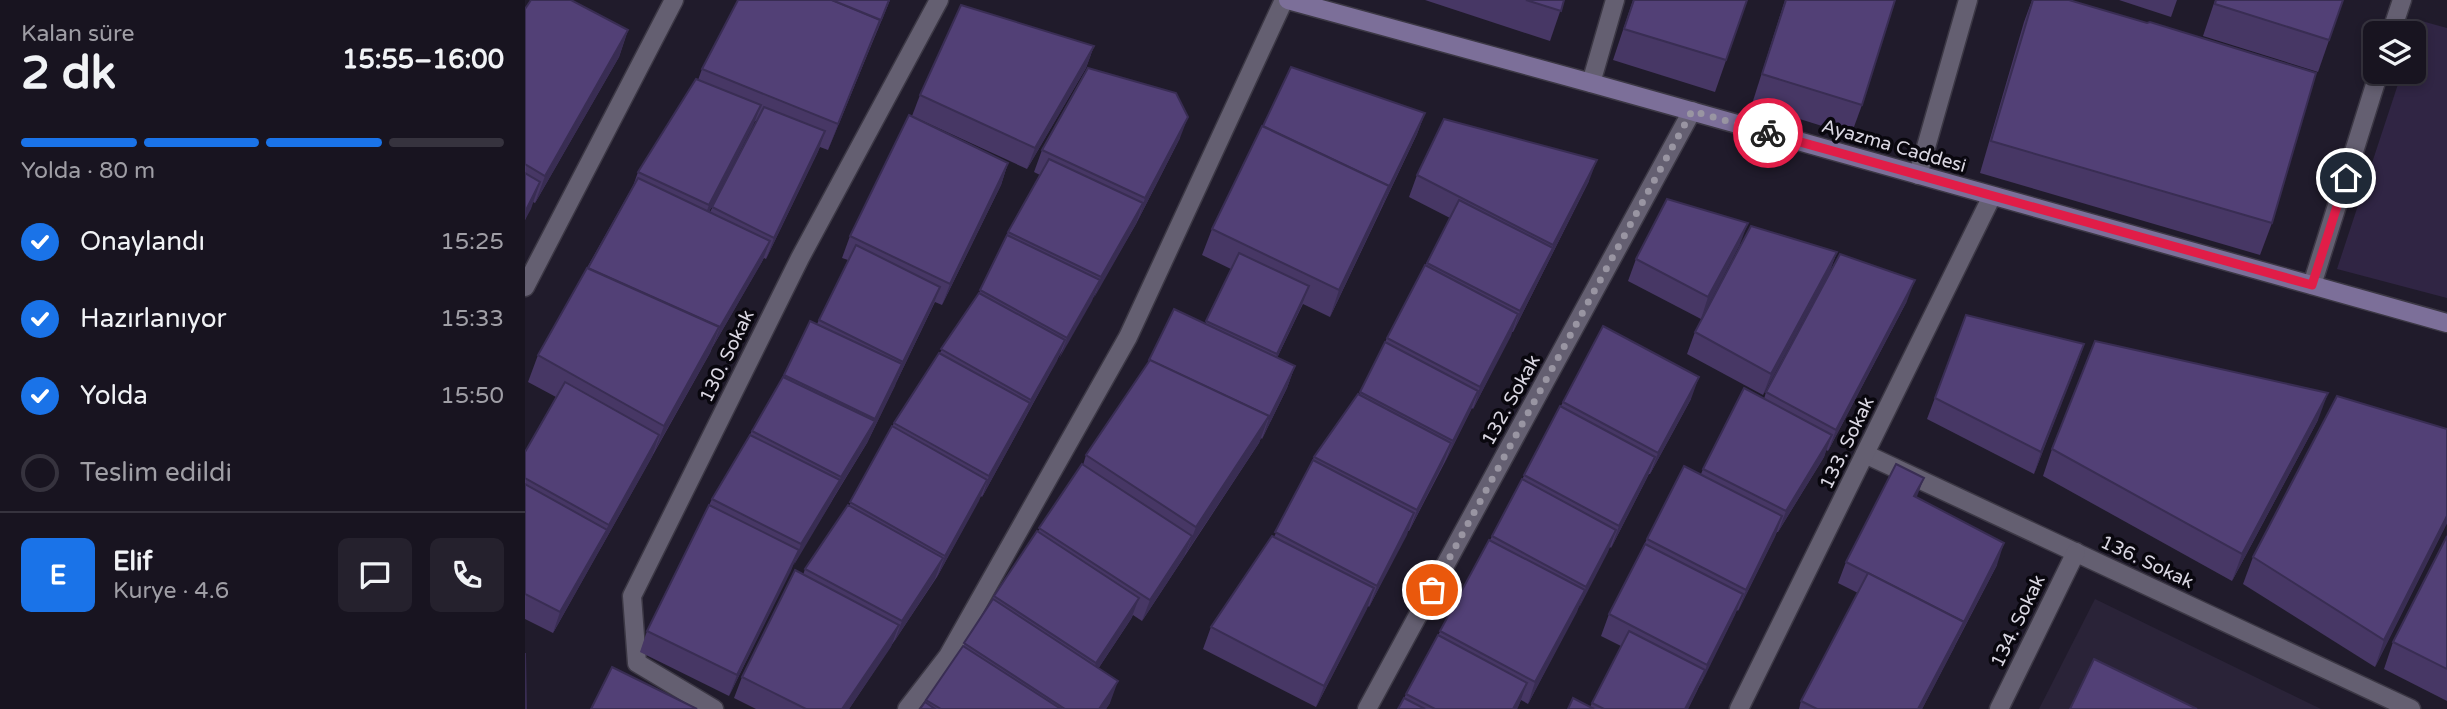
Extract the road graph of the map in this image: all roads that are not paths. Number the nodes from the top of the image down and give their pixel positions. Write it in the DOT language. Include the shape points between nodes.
graph roads {
  1 [pos="674,0"];
  2 [pos="939,0"];
  3 [pos="1286,0"];
  4 [pos="1615,0"];
  5 [pos="1968,0"];
  6 [pos="2402,0"];
  7 [pos="2395,21"];
  8 [pos="1591,83"];
  9 [pos="2375,84"];
  10 [pos="1692,111"];
  11 [pos="1918,175"];
  12 [pos="1991,196"];
  13 [pos="2312,285"];
  14 [pos="525,287"];
  15 [pos="2447,323"];
  16 [pos="1865,454"];
  17 [pos="2075,552"];
  18 [pos="714,709"];
  19 [pos="907,709"];
  20 [pos="1367,709"];
  21 [pos="1739,709"];
  22 [pos="1999,709"];
  23 [pos="2411,709"];
  1 -- 14 [label="street"];
  2 -- 18 [label="street, 130. Sokak" via="800,258 632,596 637,663"];
  3 -- 8 [label="street, Ayazma Caddesi"];
  3 -- 19 [label="street" via="1128,337 948,656"];
  4 -- 8 [label="street"];
  5 -- 11 [label="street"];
  6 -- 7 [label="street"];
  8 -- 10 [label="street, Ayazma Caddesi"];
  9 -- 13 [label="street"];
  10 -- 11 [label="street, Ayazma Caddesi"];
  10 -- 20 [label="street, 132. Sokak"];
  11 -- 12 [label="street, Ayazma Caddesi"];
  12 -- 13 [label="street, Ayazma Caddesi"];
  12 -- 16 [label="street, 133. Sokak"];
  13 -- 15 [label="street, Ayazma Caddesi"];
  16 -- 17 [label="street, 136. Sokak"];
  16 -- 21 [label="street, 133. Sokak"];
  17 -- 22 [label="street, 134. Sokak"];
  17 -- 23 [label="street, 136. Sokak"];
}
